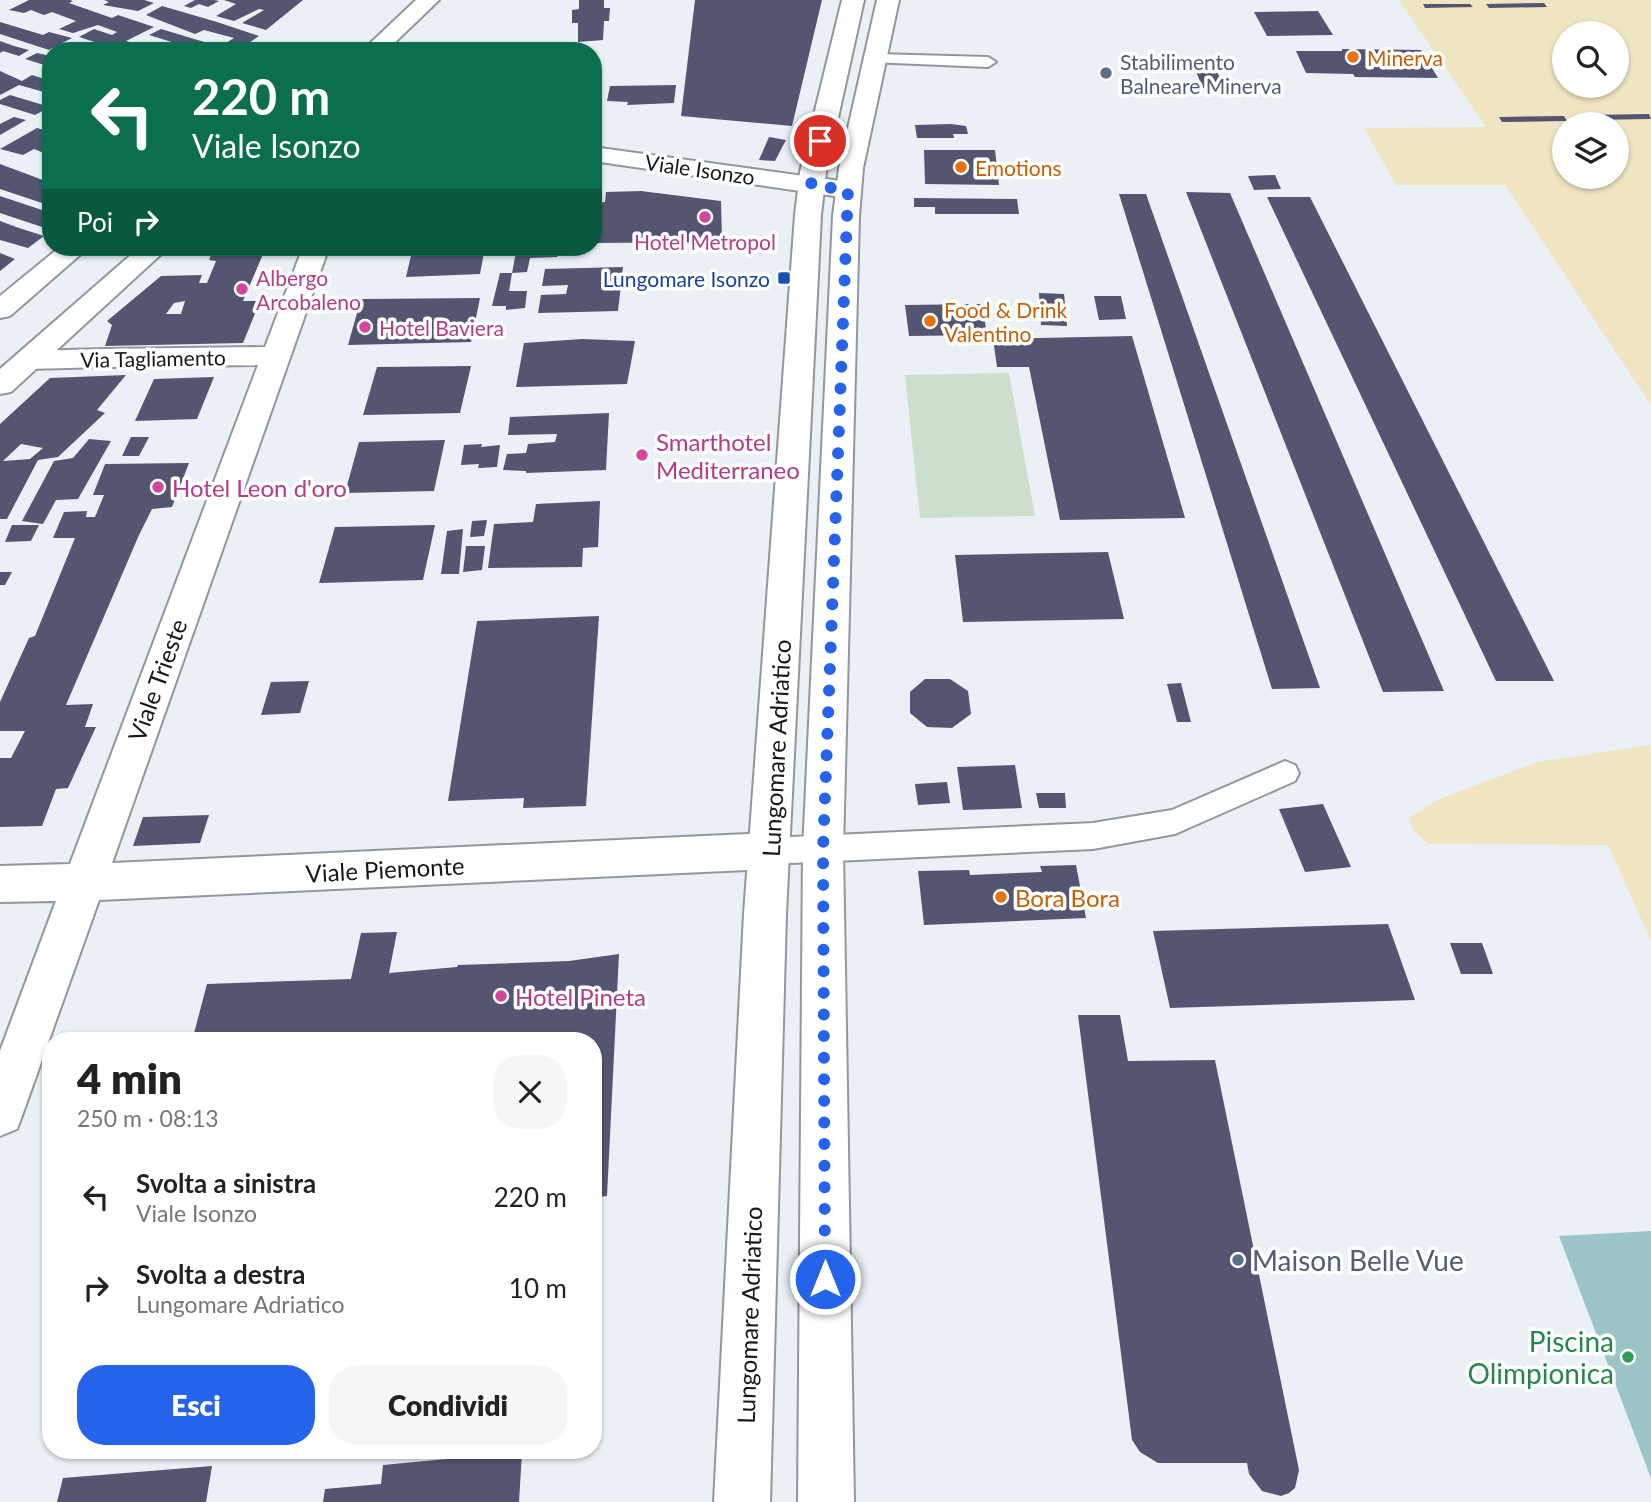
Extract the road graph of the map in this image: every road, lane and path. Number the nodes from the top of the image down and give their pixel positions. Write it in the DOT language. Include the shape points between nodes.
graph roads {
  1 [pos="428,0"];
  2 [pos="853,0"];
  3 [pos="888,0"];
  4 [pos="383,42"];
  5 [pos="876,59"];
  6 [pos="988,62"];
  7 [pos="602,155"];
  8 [pos="811,185"];
  9 [pos="848,190"];
  10 [pos="65,256"];
  11 [pos="146,256"];
  12 [pos="313,256"];
  13 [pos="0,310"];
  14 [pos="277,356"];
  15 [pos="28,360"];
  16 [pos="0,385"];
  17 [pos="1286,772"];
  18 [pos="823,850"];
  19 [pos="770,851"];
  20 [pos="82,882"];
  21 [pos="0,884"];
  22 [pos="0,1113"];
  23 [pos="742,1502"];
  24 [pos="825,1502"];
  1 -- 4 [label="street"];
  2 -- 8 [label="street, Lungomare Adriatico"];
  3 -- 5 [label="street, Lungomare Adriatico"];
  5 -- 6 [label="lane"];
  5 -- 9 [label="street, Lungomare Adriatico"];
  7 -- 8 [label="street, Viale Isonzo"];
  8 -- 9 [label="street, Viale Isonzo"];
  8 -- 19 [label="street, Lungomare Adriatico"];
  9 -- 18 [label="street, Lungomare Adriatico"];
  10 -- 13 [label="street"];
  11 -- 15 [label="street"];
  12 -- 14 [label="street, Viale Trieste"];
  14 -- 15 [label="street, Via Tagliamento"];
  14 -- 20 [label="street, Viale Trieste"];
  15 -- 16 [label="street"];
  17 -- 18 [label="lane" via="1175,822 1093,836"];
  18 -- 19 [label="lane"];
  18 -- 24 [label="street, Lungomare Adriatico"];
  19 -- 20 [label="street, Viale Piemonte"];
  19 -- 23 [label="street, Lungomare Adriatico"];
  20 -- 21 [label="street, Viale Piemonte"];
  20 -- 22 [label="street, Viale Trieste"];
}
